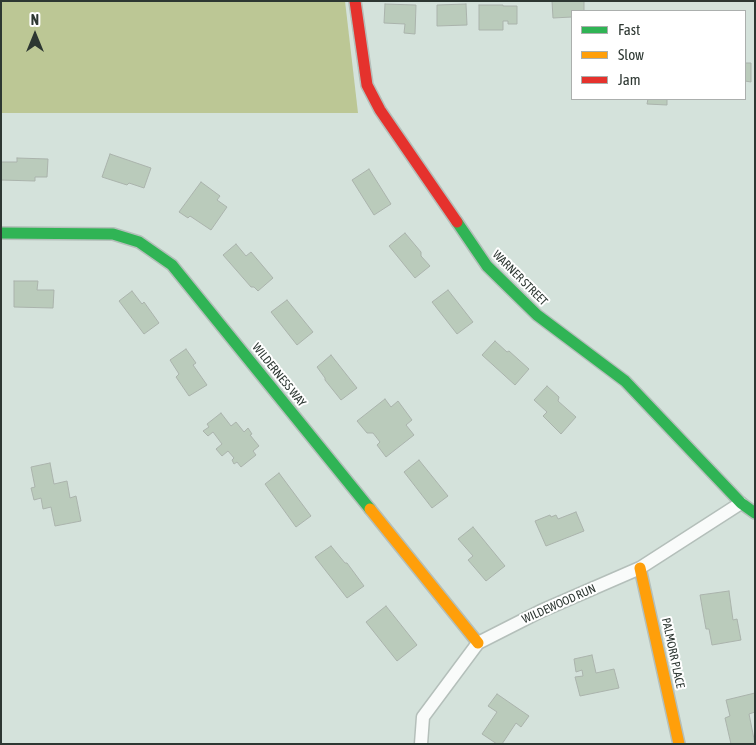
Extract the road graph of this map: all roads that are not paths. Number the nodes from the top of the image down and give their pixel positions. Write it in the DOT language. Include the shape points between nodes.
graph roads {
  1 [pos="354,1"];
  2 [pos="1,233"];
  3 [pos="741,503"];
  4 [pos="755,513"];
  5 [pos="640,568"];
  6 [pos="478,643"];
  7 [pos="421,744"];
  8 [pos="679,744"];
  1 -- 3 [label="street, WARNER STREET" via="366,85 487,266 537,315 625,381"];
  2 -- 6 [label="street, WILDERNESS WAY" via="113,234 139,242 172,265"];
  3 -- 4 [label="street, WARNER STREET"];
  3 -- 5 [label="street, WILDEWOOD RUN"];
  5 -- 6 [label="street, WILDEWOOD RUN" via="541,611"];
  5 -- 8 [label="street, PALMORR PLACE"];
  6 -- 7 [label="street, WILDEWOOD RUN" via="423,716"];
}
